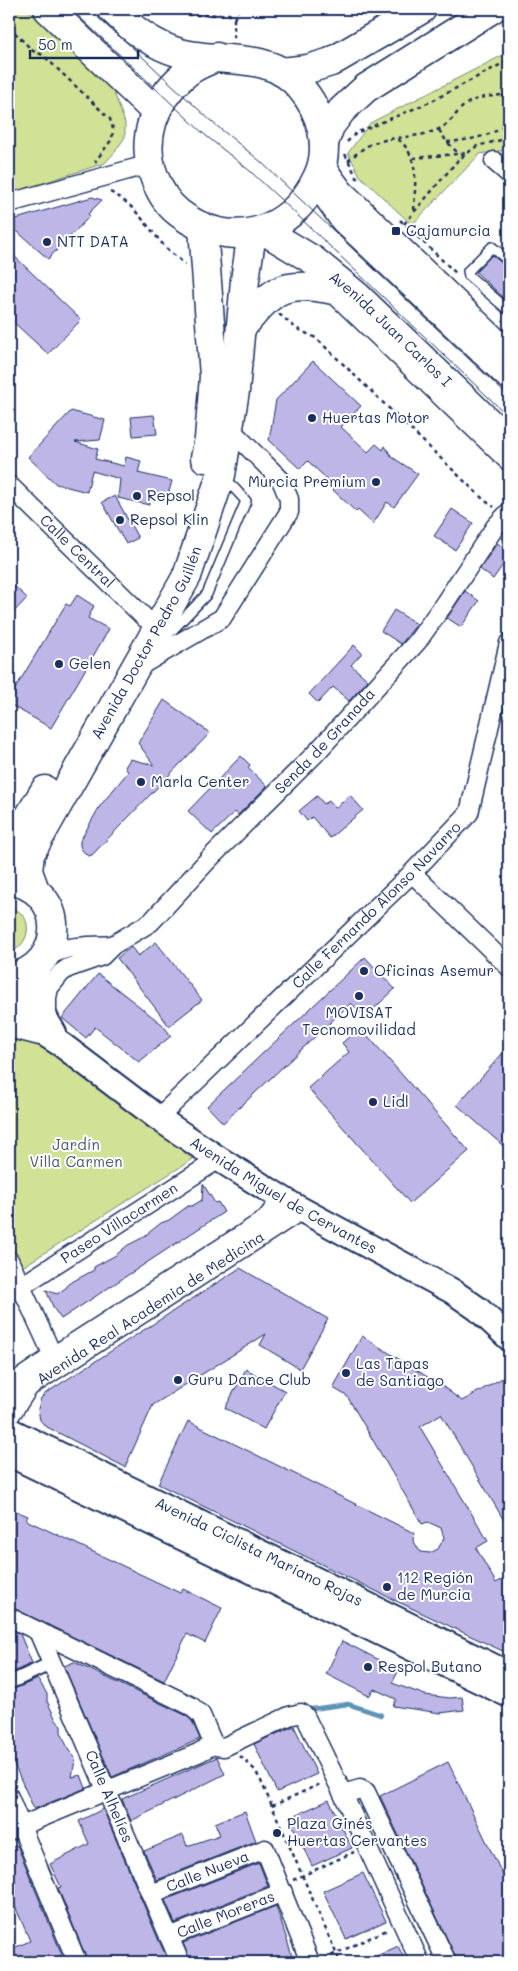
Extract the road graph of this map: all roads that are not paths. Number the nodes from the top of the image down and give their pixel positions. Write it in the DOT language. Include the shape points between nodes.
graph roads {
  1 [pos="48,9"];
  2 [pos="111,9"];
  3 [pos="422,9"];
  4 [pos="492,9"];
  5 [pos="224,58"];
  6 [pos="282,72"];
  7 [pos="155,111"];
  8 [pos="334,158"];
  9 [pos="494,161"];
  10 [pos="150,164"];
  11 [pos="509,174"];
  12 [pos="9,203"];
  13 [pos="203,228"];
  14 [pos="258,231"];
  15 [pos="509,261"];
  16 [pos="327,287"];
  17 [pos="357,296"];
  18 [pos="509,308"];
  19 [pos="241,328"];
  20 [pos="508,345"];
  21 [pos="509,375"];
  22 [pos="229,428"];
  23 [pos="509,442"];
  24 [pos="509,462"];
  25 [pos="9,485"];
  26 [pos="509,512"];
  27 [pos="145,618"];
  28 [pos="509,643"];
  29 [pos="133,670"];
  30 [pos="9,850"];
  31 [pos="412,873"];
  32 [pos="9,880"];
  33 [pos="35,890"];
  34 [pos="114,945"];
  35 [pos="43,960"];
  36 [pos="509,967"];
  37 [pos="9,978"];
  38 [pos="9,985"];
  39 [pos="9,1023"];
  40 [pos="50,1032"];
  41 [pos="158,1118"];
  42 [pos="218,1159"];
  43 [pos="280,1197"];
  44 [pos="302,1210"];
  45 [pos="9,1260"];
  46 [pos="14,1290"];
  47 [pos="509,1338"];
  48 [pos="54,1363"];
  49 [pos="9,1386"];
  50 [pos="9,1417"];
  51 [pos="9,1430"];
  52 [pos="9,1454"];
  53 [pos="9,1617"];
  54 [pos="38,1631"];
  55 [pos="52,1663"];
  56 [pos="509,1674"];
  57 [pos="9,1682"];
  58 [pos="509,1695"];
  59 [pos="216,1745"];
  60 [pos="107,1789"];
  61 [pos="343,1794"];
  62 [pos="9,1798"];
  63 [pos="15,1829"];
  64 [pos="282,1889"];
  65 [pos="150,1894"];
  66 [pos="169,1937"];
  67 [pos="76,1962"];
  68 [pos="180,1962"];
  69 [pos="310,1962"];
  70 [pos="420,1962"];
  71 [pos="447,1962"];
  1 -- 7 [label="main road"];
  2 -- 5 [label="main road" via="159,46 182,53"];
  3 -- 6 [label="main road" via="331,62"];
  4 -- 8 [label="main road" via="366,88 330,126"];
  5 -- 6 [label="main road" via="259,62"];
  5 -- 7 [label="main road" via="198,65 184,74 168,90"];
  6 -- 8 [label="main road" via="299,85 312,102"];
  7 -- 10 [label="main road" via="148,137"];
  8 -- 14 [label="main road" via="298,209 282,221"];
  8 -- 20 [label="street" via="332,174 343,188"];
  8 -- 21 [label="main road" via="330,199 344,219"];
  9 -- 11 [label="street"];
  10 -- 12 [label="street"];
  10 -- 13 [label="main road" via="160,191 178,213"];
  13 -- 14 [label="main road" via="227,234"];
  13 -- 27 [label="main road, Avenida Doctor Pedro Guillén" via="214,376 209,439 200,484 176,558"];
  14 -- 17 [label="main road, Avenida Juan Carlos I" via="313,260"];
  14 -- 19 [label="main road, Avenida Doctor Pedro Guillén"];
  15 -- 18 [label="lane" via="492,247 468,271"];
  16 -- 17 [label="main road"];
  16 -- 19 [label="main road" via="291,288 277,292"];
  16 -- 24 [label="street"];
  17 -- 23 [label="main road, Avenida Juan Carlos I"];
  19 -- 22 [label="main road, Avenida Doctor Pedro Guillén"];
  22 -- 29 [label="main road, Avenida Doctor Pedro Guillén" via="221,475 187,576"];
  22 -- 29 [label="street" via="281,480 289,499 289,512 222,618"];
  25 -- 27 [label="street, Calle Central"];
  26 -- 34 [label="street, Senda de Granada" via="495,527 417,642 315,754 209,859 151,922"];
  27 -- 30 [label="main road, Avenida Doctor Pedro Guillén"];
  28 -- 31 [label="street, Calle Fernando Alonso Navarro" via="469,813"];
  29 -- 33 [label="main road, Avenida Doctor Pedro Guillén" via="30,854 28,871"];
  31 -- 36 [label="street"];
  31 -- 41 [label="street, Calle Fernando Alonso Navarro"];
  32 -- 33 [label="main road"];
  33 -- 35 [label="main road, Avenida Doctor Pedro Guillén" via="48,907 54,929"];
  34 -- 35 [label="street" via="70,947"];
  34 -- 40 [label="street, Senda de Granada" via="102,956 68,968 55,979 47,998"];
  35 -- 37 [label="main road" via="28,972"];
  35 -- 40 [label="main road" via="34,979"];
  38 -- 40 [label="main road, Avenida Miguel de Cervantes" via="32,1023"];
  39 -- 40 [label="main road"];
  40 -- 41 [label="main road, Avenida Miguel de Cervantes"];
  41 -- 42 [label="main road, Avenida Miguel de Cervantes"];
  42 -- 43 [label="main road, Avenida Miguel de Cervantes"];
  42 -- 46 [label="street, Paseo Villacarmen"];
  43 -- 44 [label="main road, Avenida Miguel de Cervantes"];
  43 -- 48 [label="street, Avenida Real Academia de Medicina" via="266,1219"];
  44 -- 47 [label="main road, Avenida Miguel de Cervantes" via="452,1291 478,1309"];
  44 -- 48 [label="street, Avenida Real Academia de Medicina"];
  45 -- 46 [label="street"];
  46 -- 48 [label="street"];
  48 -- 49 [label="street, Avenida Real Academia de Medicina"];
  48 -- 50 [label="street, Avenida Real Academia de Medicina" via="29,1387"];
  51 -- 56 [label="main road, Avenida Ciclista Mariano Rojas"];
  52 -- 58 [label="main road, Avenida Ciclista Mariano Rojas"];
  53 -- 54 [label="street"];
  54 -- 55 [label="street, Calle Alhelíes"];
  54 -- 59 [label="street" via="191,1706 201,1715"];
  55 -- 57 [label="street"];
  55 -- 60 [label="street, Calle Alhelíes"];
  59 -- 60 [label="street"];
  59 -- 61 [label="street" via="301,1713"];
  60 -- 63 [label="street"];
  60 -- 65 [label="street, Calle Alhelíes"];
  61 -- 70 [label="street"];
  61 -- 71 [label="street" via="360,1789 366,1792"];
  62 -- 63 [label="street"];
  63 -- 67 [label="street"];
  64 -- 65 [label="street, Calle Nueva" via="265,1849"];
  64 -- 66 [label="street, Calle Moreras"];
  64 -- 69 [label="street"];
  65 -- 66 [label="street, Calle Alhelíes"];
  66 -- 68 [label="street, Calle Alhelíes"];
}
